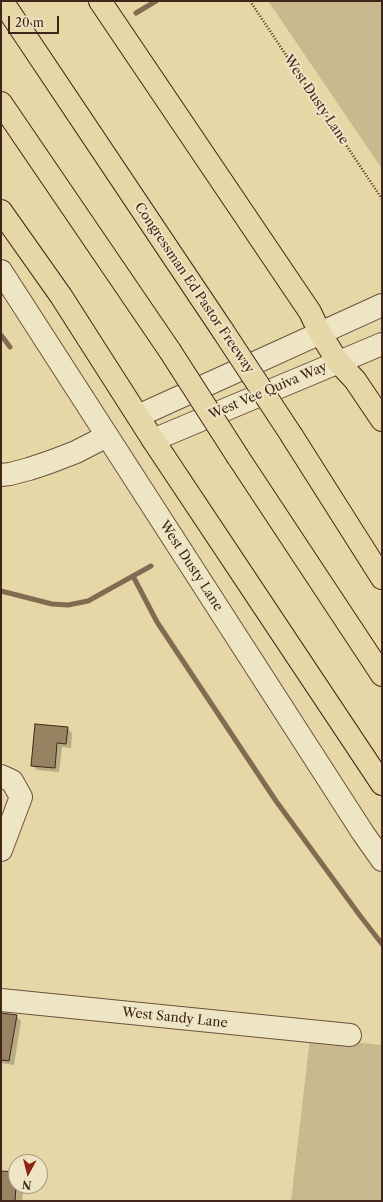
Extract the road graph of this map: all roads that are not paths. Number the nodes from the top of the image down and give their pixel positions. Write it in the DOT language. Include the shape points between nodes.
graph roads {
  1 [pos="2,1"];
  2 [pos="100,1"];
  3 [pos="1,103"];
  4 [pos="1,211"];
  5 [pos="1,271"];
  6 [pos="382,305"];
  7 [pos="320,333"];
  8 [pos="382,344"];
  9 [pos="338,362"];
  10 [pos="138,416"];
  11 [pos="382,420"];
  12 [pos="107,436"];
  13 [pos="153,440"];
  14 [pos="1,475"];
  15 [pos="382,578"];
  16 [pos="382,675"];
  17 [pos="1,776"];
  18 [pos="382,784"];
  19 [pos="1,850"];
  20 [pos="382,860"];
  21 [pos="1,1000"];
  22 [pos="350,1035"];
  1 -- 15 [label="highway, Congressman Ed Pastor Freeway, bridge" via="223,331"];
  2 -- 7 [label="highway" via="310,312"];
  3 -- 16 [label="highway, bridge" via="170,351"];
  4 -- 10 [label="highway" via="61,296"];
  5 -- 12 [label="street, West Dusty Lane"];
  6 -- 7 [label="street"];
  7 -- 9 [label="highway"];
  7 -- 10 [label="street"];
  8 -- 9 [label="street, West Vee Quiva Way"];
  9 -- 11 [label="highway" via="355,380"];
  9 -- 13 [label="street, West Vee Quiva Way"];
  10 -- 13 [label="highway"];
  12 -- 14 [label="street" via="76,452 29,470"];
  12 -- 20 [label="street, West Dusty Lane"];
  13 -- 18 [label="highway"];
  17 -- 19 [label="street" via="12,781 21,796"];
  21 -- 22 [label="street, West Sandy Lane"];
}
